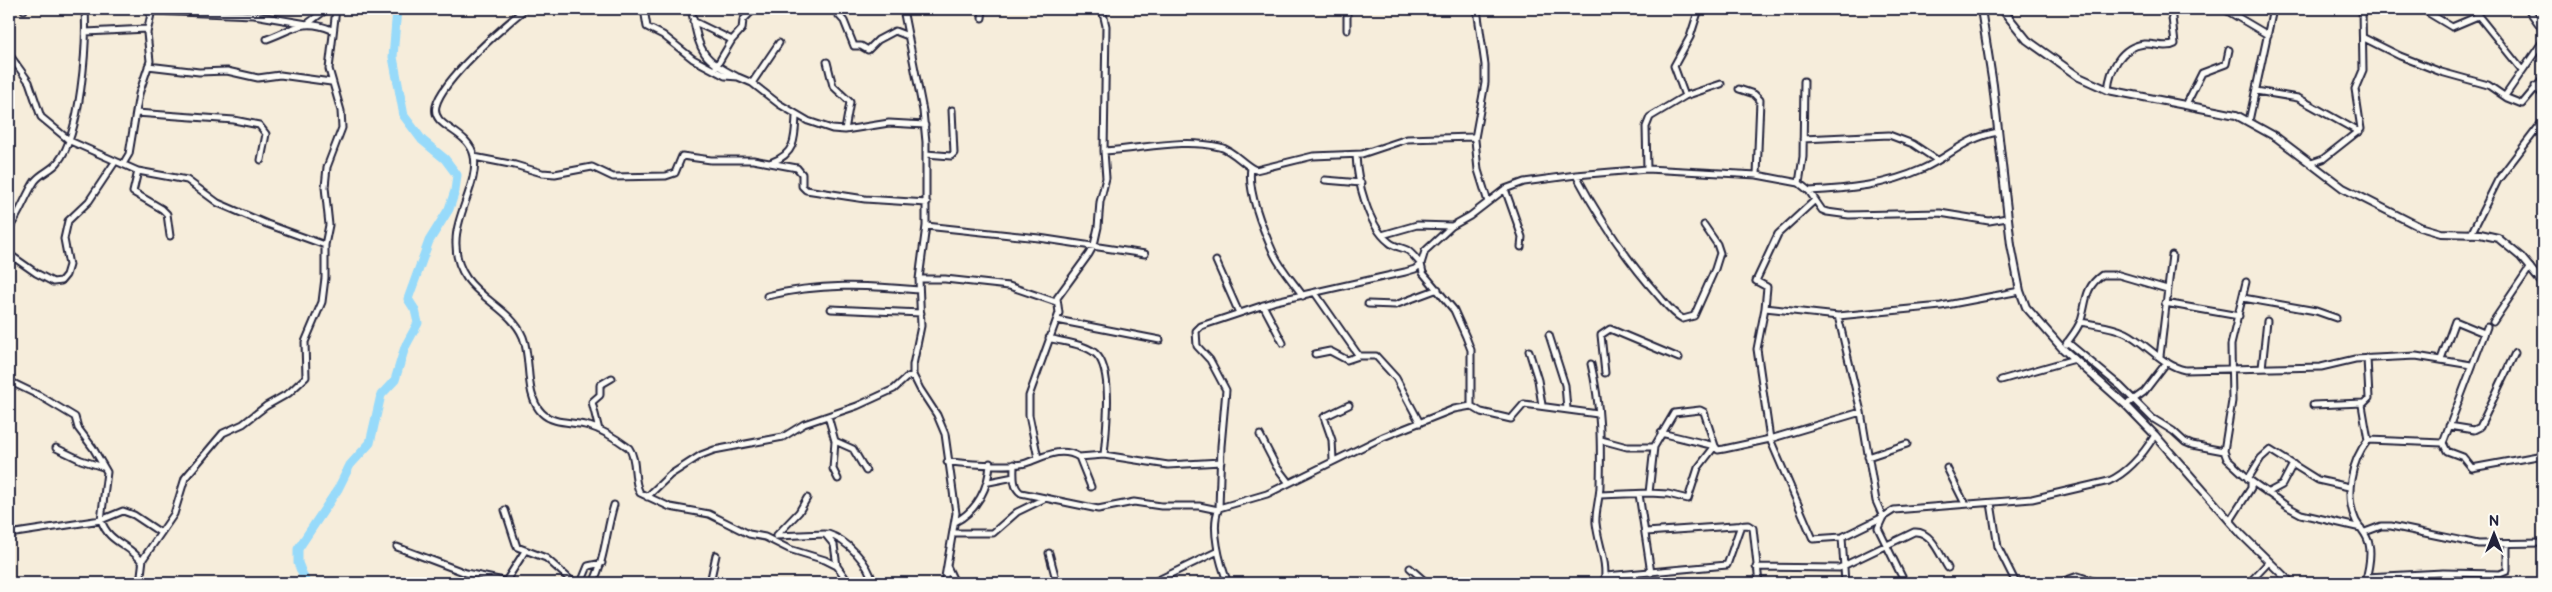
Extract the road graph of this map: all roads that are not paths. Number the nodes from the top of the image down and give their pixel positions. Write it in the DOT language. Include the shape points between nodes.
graph roads {
  1 [pos="85,9"];
  2 [pos="326,9"];
  3 [pos="336,9"];
  4 [pos="525,9"];
  5 [pos="644,9"];
  6 [pos="690,9"];
  7 [pos="754,9"];
  8 [pos="833,9"];
  9 [pos="903,9"];
  10 [pos="983,9"];
  11 [pos="1102,9"];
  12 [pos="1347,9"];
  13 [pos="1477,9"];
  14 [pos="1699,9"];
  15 [pos="1981,9"];
  16 [pos="2002,9"];
  17 [pos="2171,9"];
  18 [pos="2224,9"];
  19 [pos="2273,9"];
  20 [pos="2362,9"];
  21 [pos="2422,9"];
  22 [pos="2473,9"];
  23 [pos="2528,9"];
  24 [pos="152,10"];
  25 [pos="220,11"];
  26 [pos="2478,16"];
  27 [pos="982,18"];
  28 [pos="693,20"];
  29 [pos="307,24"];
  30 [pos="147,29"];
  31 [pos="332,30"];
  32 [pos="1347,30"];
  33 [pos="2543,30"];
  34 [pos="86,32"];
  35 [pos="2268,35"];
  36 [pos="908,36"];
  37 [pos="267,38"];
  38 [pos="2364,38"];
  39 [pos="732,40"];
  40 [pos="2543,41"];
  41 [pos="779,43"];
  42 [pos="2229,50"];
  43 [pos="9,54"];
  44 [pos="828,62"];
  45 [pos="148,66"];
  46 [pos="716,68"];
  47 [pos="2522,70"];
  48 [pos="2543,80"];
  49 [pos="1804,81"];
  50 [pos="331,82"];
  51 [pos="752,83"];
  52 [pos="1721,84"];
  53 [pos="2535,86"];
  54 [pos="1739,89"];
  55 [pos="2108,90"];
  56 [pos="2256,91"];
  57 [pos="2543,95"];
  58 [pos="1685,96"];
  59 [pos="2505,96"];
  60 [pos="2186,105"];
  61 [pos="952,110"];
  62 [pos="136,113"];
  63 [pos="796,115"];
  64 [pos="2249,121"];
  65 [pos="2543,121"];
  66 [pos="925,125"];
  67 [pos="845,130"];
  68 [pos="1998,132"];
  69 [pos="2359,132"];
  70 [pos="1475,138"];
  71 [pos="1803,139"];
  72 [pos="70,141"];
  73 [pos="1104,151"];
  74 [pos="788,153"];
  75 [pos="926,154"];
  76 [pos="1356,155"];
  77 [pos="474,157"];
  78 [pos="260,160"];
  79 [pos="1938,160"];
  80 [pos="116,162"];
  81 [pos="772,162"];
  82 [pos="2311,163"];
  83 [pos="123,164"];
  84 [pos="789,164"];
  85 [pos="1251,168"];
  86 [pos="1647,169"];
  87 [pos="138,171"];
  88 [pos="1576,175"];
  89 [pos="1757,175"];
  90 [pos="1325,180"];
  91 [pos="1361,183"];
  92 [pos="1798,183"];
  93 [pos="1505,189"];
  94 [pos="1809,191"];
  95 [pos="1815,200"];
  96 [pos="1488,202"];
  97 [pos="927,203"];
  98 [pos="2007,218"];
  99 [pos="1704,224"];
  100 [pos="926,226"];
  101 [pos="1452,226"];
  102 [pos="9,228"];
  103 [pos="2470,234"];
  104 [pos="1382,235"];
  105 [pos="170,236"];
  106 [pos="325,245"];
  107 [pos="1094,245"];
  108 [pos="1521,247"];
  109 [pos="9,254"];
  110 [pos="1145,254"];
  111 [pos="2172,255"];
  112 [pos="1216,260"];
  113 [pos="1420,264"];
  114 [pos="2530,267"];
  115 [pos="919,279"];
  116 [pos="2246,282"];
  117 [pos="2543,284"];
  118 [pos="1438,288"];
  119 [pos="2167,289"];
  120 [pos="919,290"];
  121 [pos="2020,291"];
  122 [pos="1315,293"];
  123 [pos="767,296"];
  124 [pos="1303,296"];
  125 [pos="2243,298"];
  126 [pos="1056,302"];
  127 [pos="2165,303"];
  128 [pos="1368,304"];
  129 [pos="1263,305"];
  130 [pos="1765,308"];
  131 [pos="831,309"];
  132 [pos="921,313"];
  133 [pos="1239,313"];
  134 [pos="1838,316"];
  135 [pos="2239,316"];
  136 [pos="2336,318"];
  137 [pos="1057,320"];
  138 [pos="2267,321"];
  139 [pos="2080,322"];
  140 [pos="2492,322"];
  141 [pos="2487,328"];
  142 [pos="2484,333"];
  143 [pos="1549,335"];
  144 [pos="1049,338"];
  145 [pos="1160,340"];
  146 [pos="2067,342"];
  147 [pos="1283,343"];
  148 [pos="2062,348"];
  149 [pos="1529,351"];
  150 [pos="2515,353"];
  151 [pos="1315,354"];
  152 [pos="1359,356"];
  153 [pos="2160,356"];
  154 [pos="1679,358"];
  155 [pos="2367,358"];
  156 [pos="2075,359"];
  157 [pos="2441,359"];
  158 [pos="2167,362"];
  159 [pos="1591,364"];
  160 [pos="2471,365"];
  161 [pos="2262,368"];
  162 [pos="2231,369"];
  163 [pos="1604,373"];
  164 [pos="913,375"];
  165 [pos="612,378"];
  166 [pos="2001,380"];
  167 [pos="9,381"];
  168 [pos="9,400"];
  169 [pos="2134,400"];
  170 [pos="2363,403"];
  171 [pos="9,404"];
  172 [pos="1349,405"];
  173 [pos="1542,405"];
  174 [pos="2126,405"];
  175 [pos="2313,405"];
  176 [pos="1471,406"];
  177 [pos="1567,409"];
  178 [pos="1861,412"];
  179 [pos="1598,414"];
  180 [pos="828,416"];
  181 [pos="1420,423"];
  182 [pos="2449,426"];
  183 [pos="599,430"];
  184 [pos="1661,432"];
  185 [pos="2156,434"];
  186 [pos="1260,435"];
  187 [pos="1770,439"];
  188 [pos="1601,440"];
  189 [pos="2368,440"];
  190 [pos="835,441"];
  191 [pos="2443,443"];
  192 [pos="1907,444"];
  193 [pos="1715,446"];
  194 [pos="1654,447"];
  195 [pos="56,448"];
  196 [pos="2224,451"];
  197 [pos="1104,455"];
  198 [pos="2543,455"];
  199 [pos="1079,457"];
  200 [pos="1868,457"];
  201 [pos="1038,458"];
  202 [pos="1333,460"];
  203 [pos="947,462"];
  204 [pos="1221,462"];
  205 [pos="990,463"];
  206 [pos="1014,464"];
  207 [pos="2293,464"];
  208 [pos="104,467"];
  209 [pos="1947,468"];
  210 [pos="866,471"];
  211 [pos="1014,476"];
  212 [pos="838,479"];
  213 [pos="2249,480"];
  214 [pos="989,482"];
  215 [pos="1289,483"];
  216 [pos="1091,487"];
  217 [pos="2350,487"];
  218 [pos="2267,492"];
  219 [pos="1649,493"];
  220 [pos="1639,494"];
  221 [pos="1600,495"];
  222 [pos="647,497"];
  223 [pos="807,498"];
  224 [pos="1046,498"];
  225 [pos="1991,503"];
  226 [pos="1965,504"];
  227 [pos="614,505"];
  228 [pos="1218,509"];
  229 [pos="505,510"];
  230 [pos="1883,518"];
  231 [pos="101,520"];
  232 [pos="2230,521"];
  233 [pos="955,522"];
  234 [pos="1740,525"];
  235 [pos="2363,530"];
  236 [pos="1646,532"];
  237 [pos="161,533"];
  238 [pos="954,533"];
  239 [pos="9,534"];
  240 [pos="825,534"];
  241 [pos="776,536"];
  242 [pos="1842,537"];
  243 [pos="773,541"];
  244 [pos="2543,543"];
  245 [pos="2507,544"];
  246 [pos="1886,546"];
  247 [pos="397,547"];
  248 [pos="525,551"];
  249 [pos="1218,551"];
  250 [pos="1049,553"];
  251 [pos="716,555"];
  252 [pos="142,562"];
  253 [pos="2268,562"];
  254 [pos="602,563"];
  255 [pos="947,565"];
  256 [pos="1844,565"];
  257 [pos="837,566"];
  258 [pos="1756,567"];
  259 [pos="1410,568"];
  260 [pos="1948,568"];
  261 [pos="1651,573"];
  262 [pos="1606,576"];
  263 [pos="2366,577"];
  264 [pos="506,581"];
  265 [pos="140,583"];
  266 [pos="513,583"];
  267 [pos="574,583"];
  268 [pos="581,583"];
  269 [pos="593,583"];
  270 [pos="703,583"];
  271 [pos="849,583"];
  272 [pos="873,583"];
  273 [pos="944,583"];
  274 [pos="955,583"];
  275 [pos="1057,583"];
  276 [pos="1152,583"];
  277 [pos="1228,583"];
  278 [pos="1428,583"];
  279 [pos="1604,583"];
  280 [pos="1759,583"];
  281 [pos="1845,583"];
  282 [pos="1905,583"];
  283 [pos="2016,583"];
  284 [pos="2043,583"];
  285 [pos="2058,583"];
  286 [pos="2099,583"];
  287 [pos="2249,583"];
  288 [pos="2291,583"];
  289 [pos="2365,583"];
  1 -- 34 [label="street"];
  2 -- 29 [label="street"];
  3 -- 31 [label="street"];
  4 -- 77 [label="street" via="466,65 436,104 436,118 465,138"];
  5 -- 46 [label="street" via="646,27 693,59"];
  6 -- 28 [label="street"];
  7 -- 39 [label="street" via="743,20 742,29"];
  8 -- 36 [label="street" via="844,21 854,46 868,50 895,31"];
  9 -- 36 [label="street"];
  10 -- 27 [label="street"];
  11 -- 73 [label="street" via="1106,26"];
  12 -- 32 [label="street"];
  13 -- 70 [label="street" via="1485,83"];
  14 -- 58 [label="street" via="1690,37 1674,66"];
  15 -- 68 [label="street"];
  16 -- 55 [label="street" via="2027,40 2079,77"];
  17 -- 55 [label="street" via="2175,44 2142,44 2122,55 2110,72"];
  18 -- 35 [label="street"];
  19 -- 35 [label="street"];
  20 -- 38 [label="street"];
  21 -- 26 [label="street" via="2452,27"];
  22 -- 26 [label="street"];
  23 -- 33 [label="street"];
  24 -- 25 [label="street"];
  24 -- 30 [label="street"];
  25 -- 29 [label="street"];
  26 -- 47 [label="street"];
  28 -- 39 [label="street"];
  28 -- 46 [label="street" via="701,50"];
  29 -- 31 [label="street"];
  29 -- 37 [label="street"];
  30 -- 34 [label="street"];
  30 -- 45 [label="street" via="151,52"];
  31 -- 50 [label="street"];
  34 -- 72 [label="street" via="84,69"];
  35 -- 56 [label="street"];
  36 -- 66 [label="street"];
  38 -- 59 [label="street" via="2433,68 2488,85"];
  38 -- 69 [label="street" via="2364,70 2355,89 2361,123"];
  39 -- 46 [label="street"];
  40 -- 47 [label="street"];
  41 -- 51 [label="street"];
  42 -- 60 [label="street" via="2226,64 2206,70 2199,76"];
  43 -- 72 [label="street" via="24,72 41,117"];
  44 -- 67 [label="street" via="833,86 850,102"];
  45 -- 50 [label="street" via="199,72 227,71 258,78 280,75"];
  45 -- 62 [label="street"];
  46 -- 51 [label="street" via="724,76"];
  47 -- 59 [label="street"];
  48 -- 53 [label="street"];
  49 -- 71 [label="street"];
  50 -- 106 [label="street" via="341,112 342,128 326,168 329,225"];
  51 -- 63 [label="street"];
  52 -- 58 [label="street"];
  53 -- 57 [label="street"];
  53 -- 59 [label="street" via="2524,104"];
  54 -- 89 [label="street" via="1754,94 1760,100"];
  55 -- 60 [label="street"];
  56 -- 64 [label="street"];
  56 -- 69 [label="street" via="2298,98"];
  58 -- 86 [label="street" via="1646,121"];
  60 -- 64 [label="street" via="2236,115"];
  61 -- 75 [label="street" via="954,153 951,156"];
  62 -- 78 [label="street" via="234,120 259,125 266,134"];
  62 -- 83 [label="street" via="129,154"];
  63 -- 67 [label="street" via="832,129"];
  63 -- 74 [label="street" via="796,140"];
  64 -- 82 [label="street"];
  65 -- 103 [label="street" via="2498,180"];
  66 -- 67 [label="street" via="889,123"];
  66 -- 75 [label="street"];
  68 -- 79 [label="street" via="1968,140"];
  68 -- 98 [label="street"];
  69 -- 82 [label="street" via="2324,158"];
  70 -- 76 [label="street" via="1418,137"];
  70 -- 96 [label="street" via="1478,170"];
  71 -- 79 [label="street" via="1888,135 1913,144"];
  71 -- 92 [label="street"];
  72 -- 80 [label="street"];
  72 -- 102 [label="street" via="57,163 36,180"];
  73 -- 85 [label="street" via="1198,143 1222,148 1244,160"];
  73 -- 107 [label="street" via="1106,178"];
  74 -- 81 [label="street"];
  74 -- 84 [label="street"];
  75 -- 97 [label="street"];
  76 -- 85 [label="street" via="1313,156 1256,170"];
  76 -- 91 [label="street"];
  77 -- 81 [label="street" via="542,173 596,168 613,176 666,176 675,173 682,156"];
  77 -- 183 [label="street" via="456,241 462,272 522,336 540,411 556,422 578,423"];
  79 -- 94 [label="street" via="1896,179"];
  80 -- 83 [label="street"];
  80 -- 109 [label="street" via="92,198 68,221 64,240 69,265 62,280 50,280"];
  81 -- 84 [label="street"];
  82 -- 103 [label="street" via="2343,188 2420,227 2441,233"];
  83 -- 87 [label="street"];
  84 -- 97 [label="street" via="800,170 802,186 806,190 865,199"];
  85 -- 124 [label="street" via="1250,186 1275,255"];
  86 -- 88 [label="street"];
  86 -- 89 [label="street"];
  87 -- 105 [label="street" via="132,192 167,214"];
  87 -- 106 [label="street" via="187,180 218,203"];
  88 -- 93 [label="street" via="1524,182"];
  88 -- 99 [label="street" via="1596,212 1644,280 1683,319 1694,316 1719,260 1717,244"];
  89 -- 92 [label="street"];
  90 -- 91 [label="street"];
  91 -- 104 [label="street" via="1366,206"];
  92 -- 94 [label="street"];
  93 -- 96 [label="street"];
  93 -- 108 [label="street" via="1522,238"];
  94 -- 95 [label="street"];
  95 -- 98 [label="street" via="1822,210 1834,213 1940,213 1989,221"];
  95 -- 130 [label="street" via="1778,234 1760,269 1756,281 1768,287"];
  96 -- 101 [label="street"];
  97 -- 100 [label="street"];
  98 -- 121 [label="street"];
  100 -- 107 [label="street"];
  100 -- 115 [label="street"];
  101 -- 104 [label="street" via="1417,225"];
  101 -- 113 [label="street" via="1425,251"];
  103 -- 114 [label="street" via="2498,238"];
  104 -- 113 [label="street" via="1412,254"];
  106 -- 237 [label="street" via="322,302 305,342 306,377 289,393 214,442 185,478 174,514"];
  107 -- 110 [label="street"];
  107 -- 126 [label="street"];
  111 -- 119 [label="street"];
  112 -- 133 [label="street"];
  113 -- 118 [label="street" via="1423,273"];
  113 -- 122 [label="street" via="1415,269"];
  114 -- 117 [label="street"];
  114 -- 140 [label="street"];
  115 -- 120 [label="street"];
  115 -- 126 [label="street" via="1009,286"];
  116 -- 125 [label="street"];
  118 -- 128 [label="street" via="1395,305"];
  118 -- 176 [label="street" via="1454,310 1471,350"];
  119 -- 127 [label="street"];
  119 -- 139 [label="street" via="2120,275 2102,275 2085,294"];
  120 -- 123 [label="street" via="820,286"];
  120 -- 132 [label="street"];
  121 -- 134 [label="street" via="1940,306"];
  121 -- 148 [label="street" via="2030,314"];
  122 -- 124 [label="street"];
  122 -- 152 [label="street"];
  124 -- 129 [label="street"];
  125 -- 135 [label="street"];
  125 -- 136 [label="street" via="2316,311"];
  126 -- 137 [label="street"];
  127 -- 135 [label="street"];
  127 -- 153 [label="street"];
  129 -- 133 [label="street"];
  129 -- 147 [label="street"];
  130 -- 134 [label="street"];
  130 -- 187 [label="street" via="1757,348"];
  131 -- 132 [label="street"];
  132 -- 164 [label="street"];
  133 -- 204 [label="street" via="1201,326 1196,331 1197,346 1210,360 1226,390"];
  134 -- 178 [label="street"];
  135 -- 162 [label="street" via="2231,345"];
  137 -- 144 [label="street"];
  137 -- 145 [label="street"];
  138 -- 161 [label="street"];
  139 -- 146 [label="street"];
  139 -- 153 [label="street" via="2128,333"];
  141 -- 142 [label="street"];
  142 -- 157 [label="street" via="2456,322"];
  142 -- 160 [label="street"];
  143 -- 177 [label="street" via="1565,385"];
  144 -- 197 [label="street" via="1092,350 1104,364 1107,404"];
  144 -- 201 [label="street" via="1029,396 1028,415"];
  146 -- 148 [label="street"];
  146 -- 169 [label="street"];
  148 -- 156 [label="street"];
  149 -- 173 [label="street"];
  150 -- 182 [label="street" via="2480,427 2474,430"];
  151 -- 152 [label="street" via="1330,351 1347,360"];
  152 -- 181 [label="street" via="1372,354 1390,372"];
  153 -- 158 [label="street"];
  154 -- 163 [label="street" via="1610,329 1601,335"];
  155 -- 157 [label="street" via="2416,356"];
  155 -- 161 [label="street" via="2321,367"];
  155 -- 170 [label="street" via="2369,398"];
  156 -- 166 [label="street"];
  156 -- 174 [label="street"];
  157 -- 160 [label="street"];
  158 -- 162 [label="street" via="2186,370"];
  158 -- 169 [label="street"];
  159 -- 179 [label="street" via="1599,399"];
  160 -- 182 [label="street"];
  161 -- 162 [label="street"];
  162 -- 196 [label="street" via="2231,408"];
  164 -- 180 [label="street" via="894,389"];
  164 -- 203 [label="street" via="942,427"];
  165 -- 183 [label="street" via="600,385 600,395 592,402"];
  167 -- 208 [label="street" via="73,415"];
  168 -- 171 [label="street"];
  169 -- 174 [label="street"];
  169 -- 196 [label="street" via="2184,442"];
  170 -- 175 [label="street"];
  170 -- 189 [label="street"];
  172 -- 202 [label="street" via="1324,417 1332,440"];
  173 -- 176 [label="street" via="1523,404 1512,419 1481,412"];
  173 -- 177 [label="street"];
  174 -- 185 [label="street"];
  176 -- 181 [label="street" via="1454,409"];
  177 -- 179 [label="street"];
  178 -- 187 [label="street"];
  178 -- 200 [label="street"];
  179 -- 188 [label="street"];
  180 -- 190 [label="street"];
  180 -- 222 [label="street" via="799,426 783,438 701,455 670,474"];
  181 -- 202 [label="street"];
  182 -- 191 [label="street"];
  183 -- 222 [label="street" via="633,453 637,489"];
  184 -- 193 [label="street"];
  184 -- 193 [label="street" via="1674,413 1700,410 1704,412"];
  184 -- 194 [label="street"];
  185 -- 225 [label="street" via="2130,467 2110,481 2032,499"];
  185 -- 232 [label="street"];
  186 -- 215 [label="street"];
  187 -- 193 [label="street" via="1718,450"];
  187 -- 242 [label="street" via="1813,539"];
  188 -- 194 [label="street" via="1627,447"];
  188 -- 221 [label="street"];
  189 -- 191 [label="street"];
  189 -- 217 [label="street" via="2360,453"];
  190 -- 210 [label="street" via="853,449"];
  190 -- 212 [label="street" via="833,469"];
  191 -- 198 [label="street" via="2447,451 2463,457 2472,468"];
  192 -- 200 [label="street"];
  193 -- 219 [label="street" via="1698,468 1688,499"];
  194 -- 219 [label="street"];
  195 -- 208 [label="street"];
  196 -- 213 [label="street" via="2227,459"];
  197 -- 199 [label="street"];
  197 -- 204 [label="street" via="1168,465"];
  199 -- 201 [label="street" via="1064,452"];
  199 -- 216 [label="street"];
  200 -- 230 [label="street" via="1876,501"];
  201 -- 206 [label="street" via="1025,464"];
  202 -- 215 [label="street"];
  203 -- 205 [label="street"];
  203 -- 233 [label="street"];
  204 -- 228 [label="street"];
  205 -- 206 [label="street"];
  205 -- 214 [label="street"];
  206 -- 211 [label="street"];
  207 -- 213 [label="street" via="2268,450"];
  207 -- 217 [label="street" via="2318,480"];
  207 -- 218 [label="street" via="2282,485"];
  208 -- 231 [label="street" via="107,472"];
  209 -- 226 [label="street"];
  211 -- 214 [label="street"];
  211 -- 224 [label="street" via="1018,491"];
  213 -- 218 [label="street"];
  213 -- 232 [label="street" via="2250,493"];
  214 -- 233 [label="street" via="968,514"];
  215 -- 228 [label="street" via="1267,494"];
  217 -- 235 [label="street" via="2352,511"];
  218 -- 235 [label="street" via="2301,514"];
  219 -- 220 [label="street"];
  220 -- 221 [label="street"];
  220 -- 236 [label="street"];
  221 -- 262 [label="street" via="1596,524"];
  222 -- 243 [label="street" via="670,507 709,514 749,534"];
  223 -- 241 [label="street" via="799,512"];
  224 -- 228 [label="street" via="1098,509 1134,502"];
  224 -- 238 [label="street" via="1017,512 993,533"];
  225 -- 226 [label="street"];
  225 -- 283 [label="street" via="1998,547"];
  226 -- 230 [label="street" via="1898,509"];
  227 -- 254 [label="street"];
  228 -- 249 [label="street"];
  229 -- 248 [label="street" via="514,543"];
  230 -- 242 [label="street"];
  230 -- 246 [label="street" via="1878,526"];
  231 -- 237 [label="street" via="119,512 128,512"];
  231 -- 239 [label="street"];
  231 -- 252 [label="street" via="111,539 133,551"];
  232 -- 253 [label="street"];
  233 -- 238 [label="street"];
  234 -- 236 [label="street"];
  234 -- 258 [label="street" via="1753,528"];
  234 -- 261 [label="street" via="1727,565"];
  235 -- 245 [label="street" via="2391,526 2478,544"];
  235 -- 263 [label="street" via="2370,550"];
  236 -- 261 [label="street"];
  237 -- 252 [label="street"];
  238 -- 255 [label="street"];
  240 -- 241 [label="street"];
  240 -- 257 [label="street" via="834,545"];
  240 -- 272 [label="street" via="841,542 864,562"];
  241 -- 243 [label="street"];
  242 -- 256 [label="street"];
  243 -- 257 [label="street"];
  244 -- 245 [label="street"];
  245 -- 263 [label="street" via="2506,571 2500,574"];
  246 -- 256 [label="street"];
  246 -- 260 [label="street" via="1914,532 1921,532 1927,535"];
  246 -- 282 [label="street"];
  247 -- 264 [label="street" via="466,573"];
  248 -- 264 [label="street"];
  248 -- 267 [label="street" via="546,558"];
  249 -- 276 [label="street"];
  249 -- 277 [label="street"];
  250 -- 275 [label="street"];
  251 -- 270 [label="street" via="711,578"];
  252 -- 265 [label="street"];
  253 -- 287 [label="street"];
  253 -- 288 [label="street"];
  254 -- 268 [label="street" via="588,566"];
  254 -- 269 [label="street"];
  255 -- 273 [label="street"];
  255 -- 274 [label="street"];
  256 -- 258 [label="street" via="1833,569"];
  256 -- 281 [label="street"];
  257 -- 271 [label="street"];
  258 -- 280 [label="street"];
  259 -- 278 [label="street"];
  261 -- 262 [label="street"];
  262 -- 279 [label="street"];
  263 -- 289 [label="street"];
  264 -- 266 [label="street"];
  283 -- 284 [label="street"];
  285 -- 286 [label="street" via="2078,576"];
}
